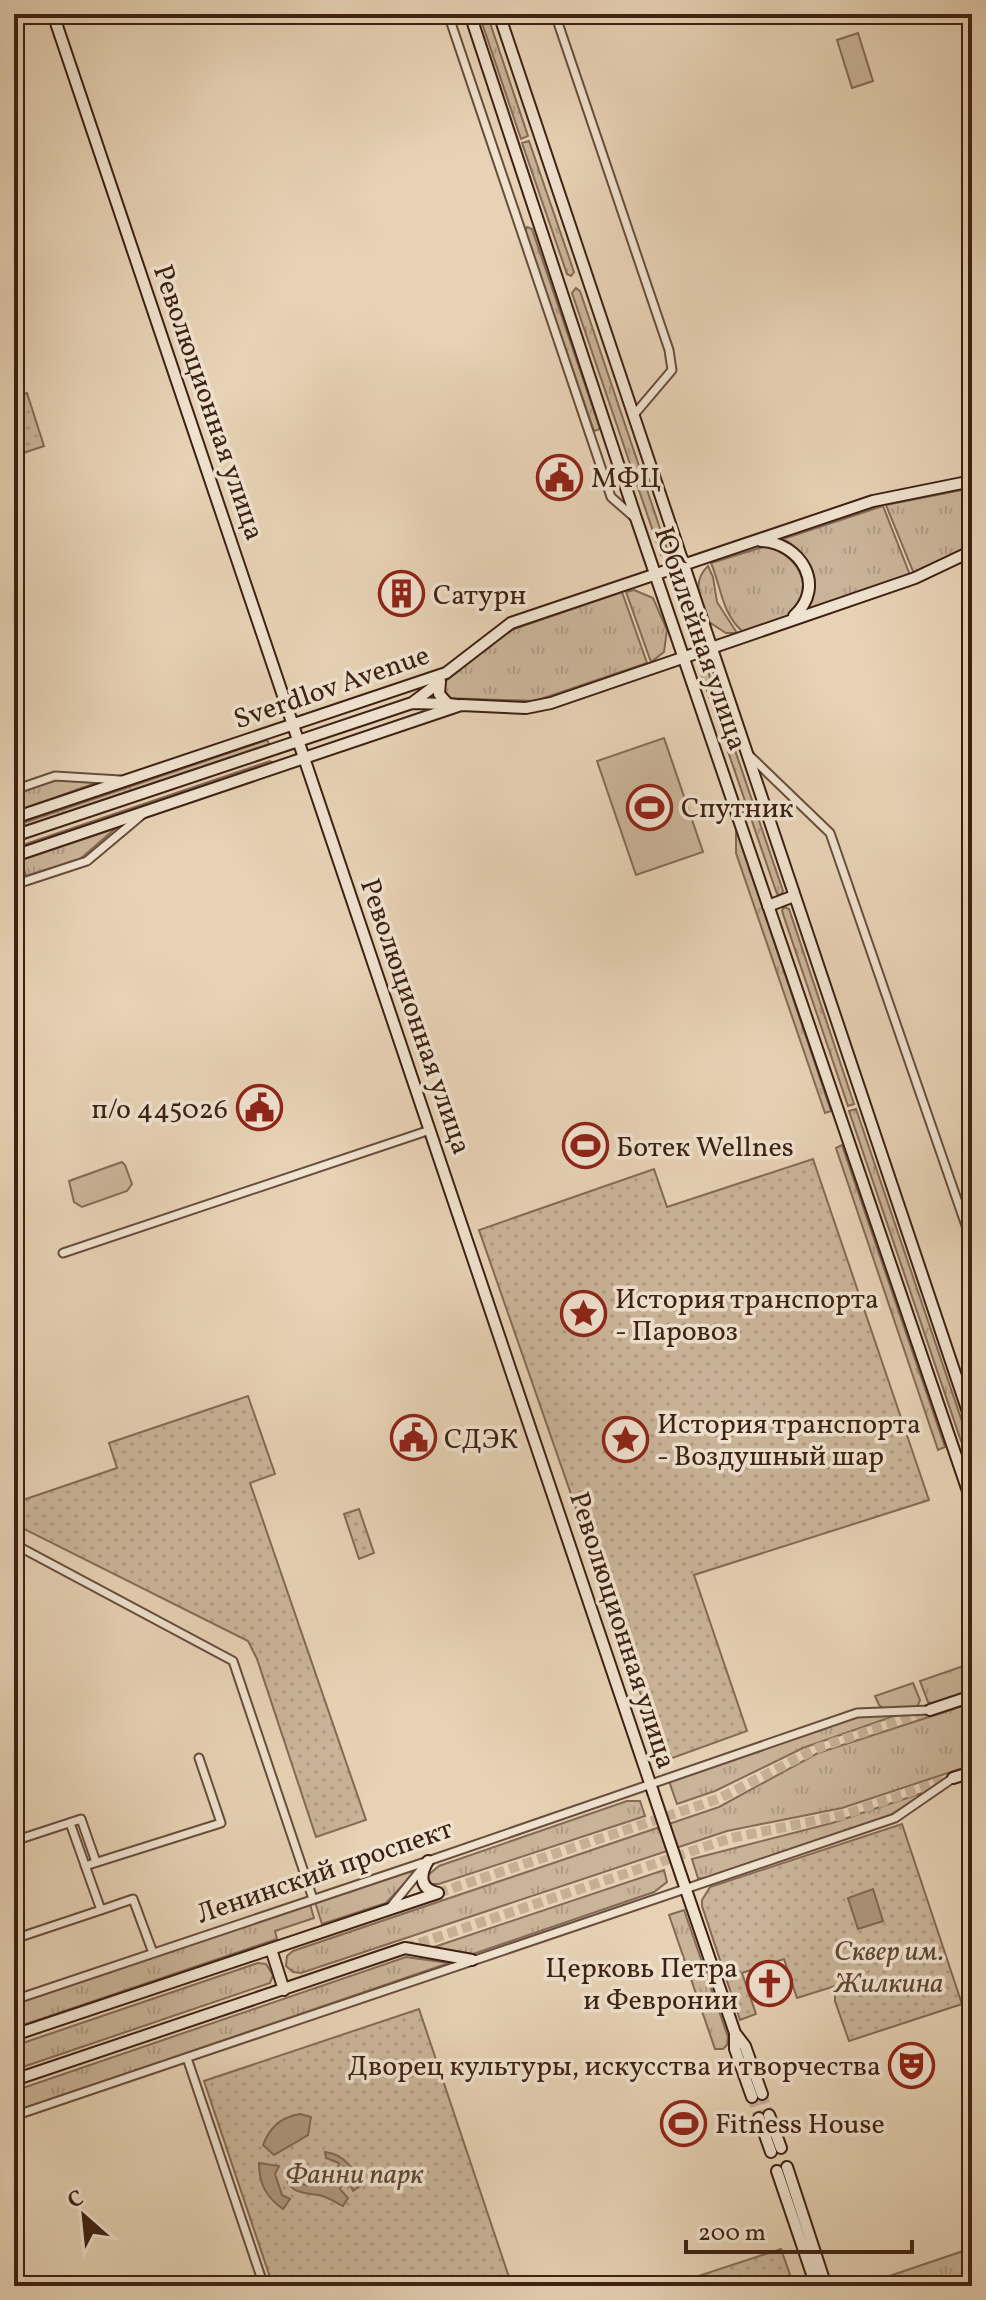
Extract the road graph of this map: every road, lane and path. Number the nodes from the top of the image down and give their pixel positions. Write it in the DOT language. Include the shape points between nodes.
graph roads {
  1 [pos="53,14"];
  2 [pos="448,14"];
  3 [pos="470,14"];
  4 [pos="499,14"];
  5 [pos="555,14"];
  6 [pos="633,416"];
  7 [pos="972,481"];
  8 [pos="636,518"];
  9 [pos="752,541"];
  10 [pos="972,551"];
  11 [pos="683,564"];
  12 [pos="655,574"];
  13 [pos="786,621"];
  14 [pos="709,646"];
  15 [pos="683,656"];
  16 [pos="443,677"];
  17 [pos="412,703"];
  18 [pos="448,704"];
  19 [pos="461,705"];
  20 [pos="293,725"];
  21 [pos="299,741"];
  22 [pos="745,752"];
  23 [pos="304,758"];
  24 [pos="126,781"];
  25 [pos="14,790"];
  26 [pos="146,811"];
  27 [pos="14,818"];
  28 [pos="14,836"];
  29 [pos="14,856"];
  30 [pos="14,885"];
  31 [pos="794,896"];
  32 [pos="768,906"];
  33 [pos="430,1130"];
  34 [pos="972,1243"];
  35 [pos="63,1253"];
  36 [pos="972,1424"];
  37 [pos="972,1503"];
  38 [pos="14,1544"];
  39 [pos="972,1696"];
  40 [pos="930,1710"];
  41 [pos="199,1758"];
  42 [pos="972,1772"];
  43 [pos="953,1778"];
  44 [pos="651,1788"];
  45 [pos="70,1823"];
  46 [pos="15,1825"];
  47 [pos="17,1840"];
  48 [pos="428,1861"];
  49 [pos="96,1862"];
  50 [pos="85,1866"];
  51 [pos="686,1890"];
  52 [pos="313,1899"];
  53 [pos="389,1909"];
  54 [pos="101,1910"];
  55 [pos="14,1939"];
  56 [pos="271,1949"];
  57 [pos="153,1953"];
  58 [pos="472,1960"];
  59 [pos="284,1990"];
  60 [pos="14,2000"];
  61 [pos="14,2035"];
  62 [pos="187,2058"];
  63 [pos="14,2080"];
  64 [pos="757,2096"];
  65 [pos="14,2116"];
  66 [pos="764,2117"];
  67 [pos="776,2150"];
  68 [pos="264,2286"];
  69 [pos="816,2286"];
  70 [pos="826,2286"];
  1 -- 20 [label="main road, Революционная улица"];
  2 -- 8 [label="street" via="611,497"];
  3 -- 8 [label="main road, Юбилейная улица"];
  4 -- 6 [label="main road, Юбилейная улица"];
  5 -- 6 [label="street" via="669,350 672,370"];
  6 -- 11 [label="main road, Юбилейная улица"];
  7 -- 9 [label="main road, Sverdlov Avenue" via="873,501"];
  8 -- 12 [label="main road, Юбилейная улица"];
  9 -- 11 [label="main road, Sverdlov Avenue"];
  9 -- 13 [label="main road" via="781,545 805,567 805,602"];
  10 -- 13 [label="main road, Sverdlov Avenue" via="915,578"];
  11 -- 12 [label="main road, Sverdlov Avenue"];
  11 -- 14 [label="main road, Юбилейная улица"];
  12 -- 15 [label="main road, Юбилейная улица"];
  12 -- 16 [label="main road, Sverdlov Avenue" via="511,623"];
  13 -- 14 [label="main road, Sverdlov Avenue"];
  14 -- 15 [label="main road, Sverdlov Avenue"];
  14 -- 22 [label="main road, Юбилейная улица"];
  15 -- 19 [label="main road, Sverdlov Avenue" via="538,706"];
  15 -- 32 [label="main road, Юбилейная улица"];
  16 -- 17 [label="main road, Sverdlov Avenue"];
  16 -- 18 [label="main road" via="439,694"];
  16 -- 20 [label="main road, Sverdlov Avenue"];
  17 -- 18 [label="main road, Sverdlov Avenue"];
  17 -- 21 [label="main road, Sverdlov Avenue"];
  18 -- 19 [label="main road, Sverdlov Avenue"];
  19 -- 23 [label="main road, Sverdlov Avenue"];
  20 -- 21 [label="main road, Революционная улица"];
  20 -- 24 [label="main road, Sverdlov Avenue"];
  21 -- 23 [label="main road, Революционная улица"];
  21 -- 28 [label="main road, Sverdlov Avenue"];
  22 -- 31 [label="main road, Юбилейная улица"];
  22 -- 34 [label="street" via="830,833"];
  23 -- 26 [label="main road, Sverdlov Avenue"];
  23 -- 33 [label="main road, Революционная улица"];
  24 -- 25 [label="street" via="55,776"];
  24 -- 27 [label="main road, Sverdlov Avenue"];
  26 -- 29 [label="main road, Sverdlov Avenue"];
  26 -- 30 [label="street" via="87,861"];
  31 -- 32 [label="main road"];
  31 -- 36 [label="main road, Юбилейная улица"];
  32 -- 37 [label="main road, Юбилейная улица"];
  33 -- 35 [label="street"];
  33 -- 44 [label="main road, Революционная улица"];
  38 -- 52 [label="street" via="233,1661"];
  39 -- 40 [label="main road"];
  40 -- 44 [label="street, Ленинский проспект" via="857,1713"];
  41 -- 49 [label="street" via="221,1823"];
  42 -- 43 [label="main road"];
  43 -- 51 [label="street" via="895,1818"];
  44 -- 48 [label="street, Ленинский проспект"];
  44 -- 51 [label="main road, Революционная улица, bridge"];
  45 -- 47 [label="street"];
  45 -- 49 [label="street" via="81,1819"];
  45 -- 50 [label="street"];
  46 -- 47 [label="street"];
  48 -- 52 [label="street, Ленинский проспект"];
  48 -- 53 [label="street"];
  48 -- 53 [label="main road, Ленинский проспект" via="423,1883 438,1893"];
  49 -- 50 [label="street"];
  50 -- 54 [label="street"];
  51 -- 58 [label="street"];
  51 -- 64 [label="main road, Революционная улица" via="735,2033 735,2049"];
  52 -- 57 [label="street, Ленинский проспект"];
  53 -- 56 [label="main road, Ленинский проспект"];
  54 -- 55 [label="street"];
  54 -- 57 [label="street" via="133,1899"];
  56 -- 59 [label="main road"];
  56 -- 61 [label="main road, Ленинский проспект"];
  57 -- 60 [label="street, Ленинский проспект"];
  58 -- 59 [label="main road" via="405,1948"];
  58 -- 62 [label="street"];
  59 -- 63 [label="main road"];
  62 -- 65 [label="street"];
  62 -- 68 [label="street"];
  66 -- 67 [label="main road"];
  69 -- 70 [label="main road" via="782,2169"];
}
